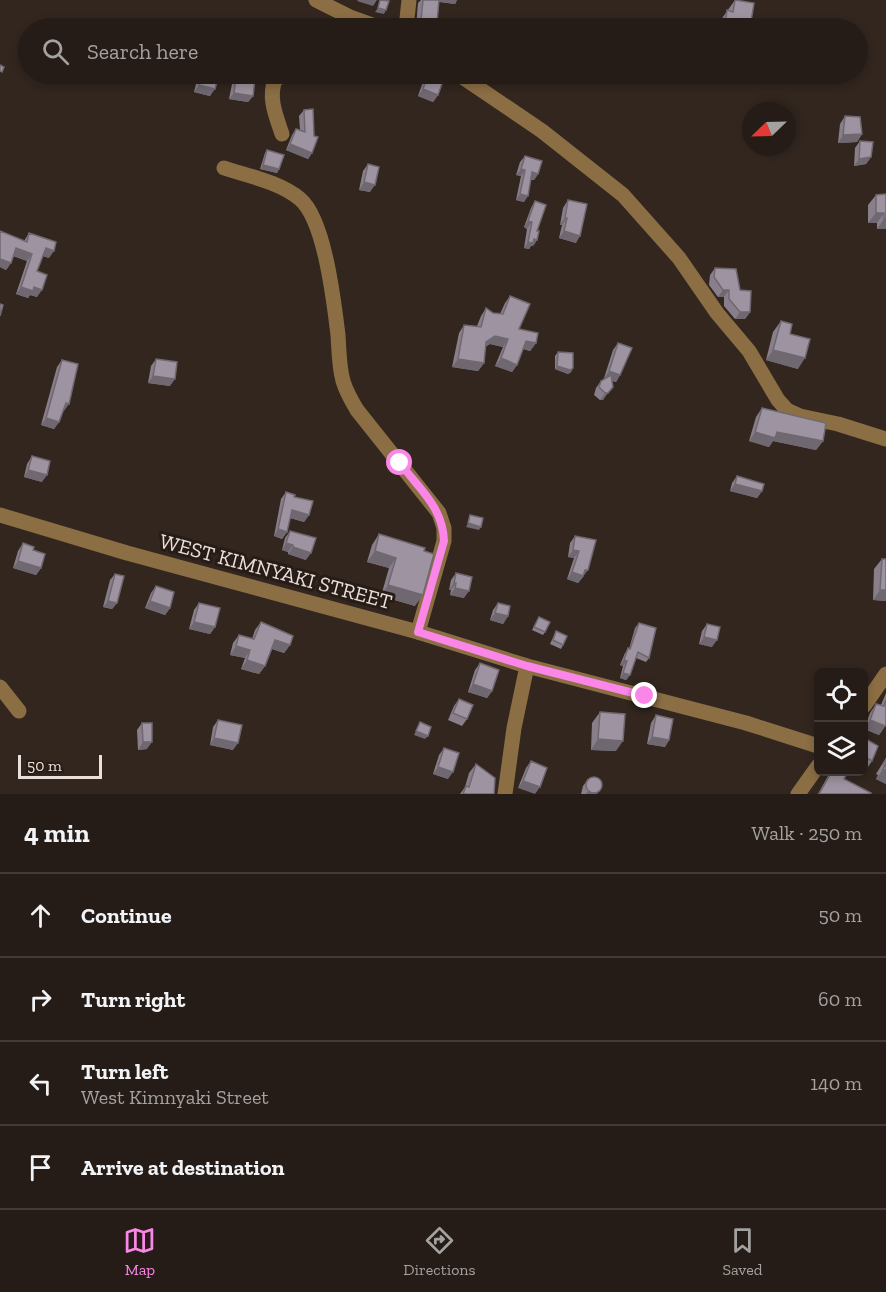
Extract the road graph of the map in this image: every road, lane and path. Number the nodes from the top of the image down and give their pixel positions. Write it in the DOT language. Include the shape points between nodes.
graph roads {
  1 [pos="316,0"];
  2 [pos="409,0"];
  3 [pos="353,18"];
  4 [pos="407,18"];
  5 [pos="274,84"];
  6 [pos="473,84"];
  7 [pos="282,134"];
  8 [pos="224,168"];
  9 [pos="886,439"];
  10 [pos="0,515"];
  11 [pos="418,632"];
  12 [pos="527,666"];
  13 [pos="886,674"];
  14 [pos="0,687"];
  15 [pos="868,700"];
  16 [pos="19,711"];
  17 [pos="814,745"];
  18 [pos="814,773"];
  19 [pos="505,794"];
  20 [pos="798,794"];
  1 -- 3 [label="street"];
  2 -- 4 [label="street"];
  5 -- 7 [label="street" via="273,108"];
  6 -- 9 [label="street" via="542,131 623,195 679,258 787,410"];
  8 -- 11 [label="street" via="282,188 311,213 334,299 342,378 349,396 439,513 444,541"];
  10 -- 11 [label="street, WEST KIMNYAKI STREET"];
  11 -- 12 [label="street, WEST KIMNYAKI STREET"];
  12 -- 17 [label="street, WEST KIMNYAKI STREET" via="746,723"];
  12 -- 19 [label="street"];
  13 -- 15 [label="street"];
  14 -- 16 [label="street"];
  18 -- 20 [label="street"];
}
